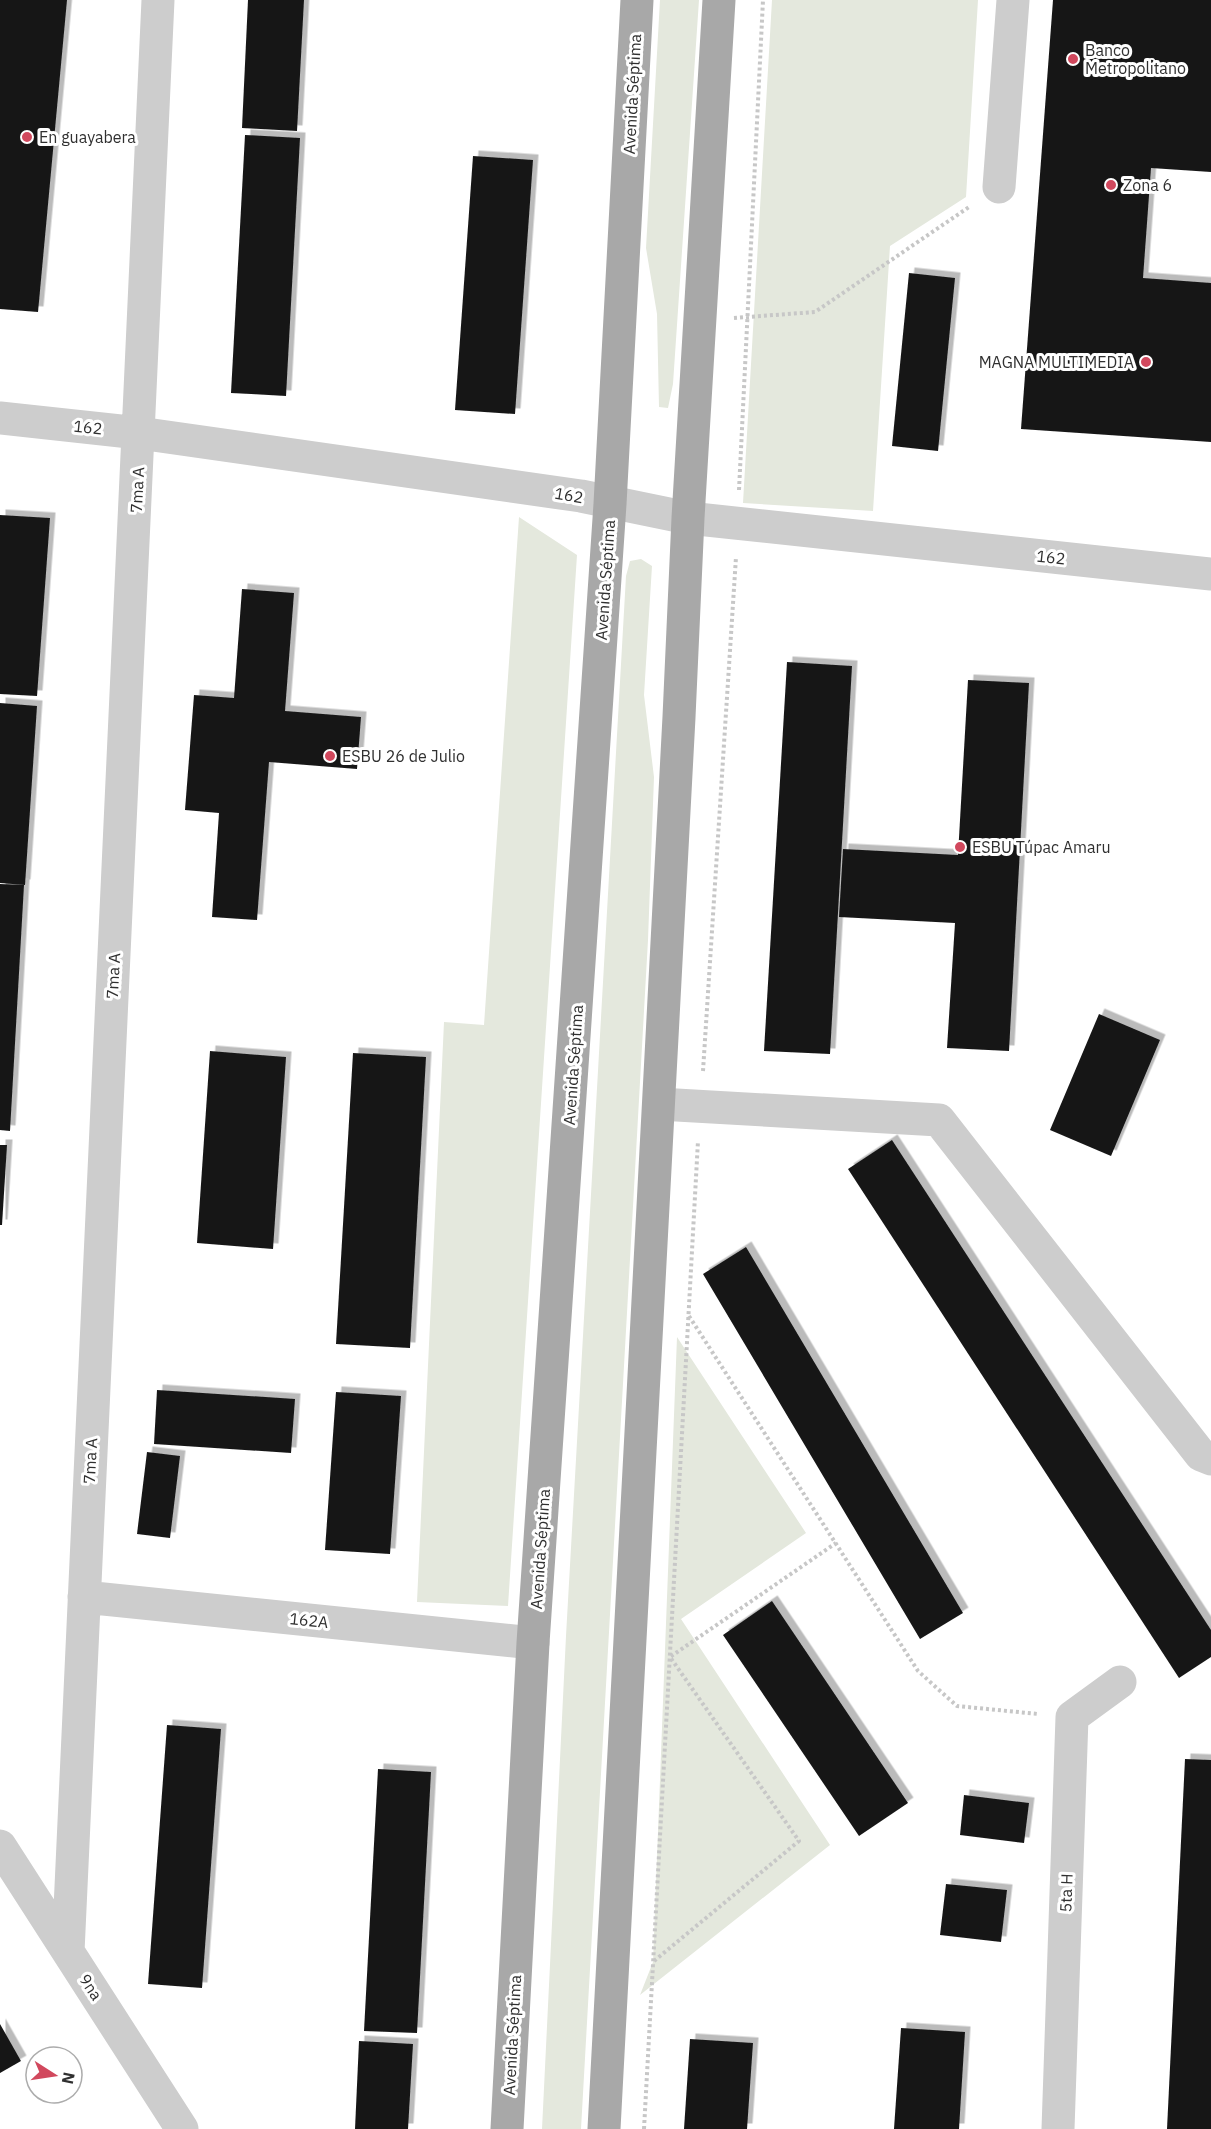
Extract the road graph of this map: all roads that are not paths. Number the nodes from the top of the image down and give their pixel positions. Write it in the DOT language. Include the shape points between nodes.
graph roads {
  1 [pos="158,0"];
  2 [pos="637,0"];
  3 [pos="719,0"];
  4 [pos="1013,0"];
  5 [pos="999,187"];
  6 [pos="0,418"];
  7 [pos="139,433"];
  8 [pos="610,504"];
  9 [pos="688,518"];
  10 [pos="1211,574"];
  11 [pos="658,1104"];
  12 [pos="1211,1459"];
  13 [pos="84,1597"];
  14 [pos="533,1643"];
  15 [pos="1120,1682"];
  16 [pos="0,1846"];
  17 [pos="68,1952"];
  18 [pos="182,2129"];
  19 [pos="507,2129"];
  20 [pos="604,2129"];
  21 [pos="1058,2129"];
  1 -- 7 [label="street, 7ma A"];
  2 -- 8 [label="main road, Avenida Séptima"];
  3 -- 9 [label="main road"];
  4 -- 5 [label="street"];
  6 -- 7 [label="street, 162"];
  7 -- 8 [label="street, 162" via="581,496"];
  7 -- 13 [label="street, 7ma A"];
  8 -- 9 [label="street, 162"];
  8 -- 14 [label="main road, Avenida Séptima"];
  9 -- 10 [label="street, 162"];
  9 -- 11 [label="main road"];
  11 -- 12 [label="street" via="939,1120 1201,1455"];
  11 -- 20 [label="main road"];
  13 -- 14 [label="street, 162A"];
  13 -- 17 [label="street, 7ma A"];
  14 -- 19 [label="main road, Avenida Séptima"];
  15 -- 21 [label="street, 5ta H" via="1072,1717"];
  16 -- 17 [label="street, 9na"];
  17 -- 18 [label="street, 9na"];
}
